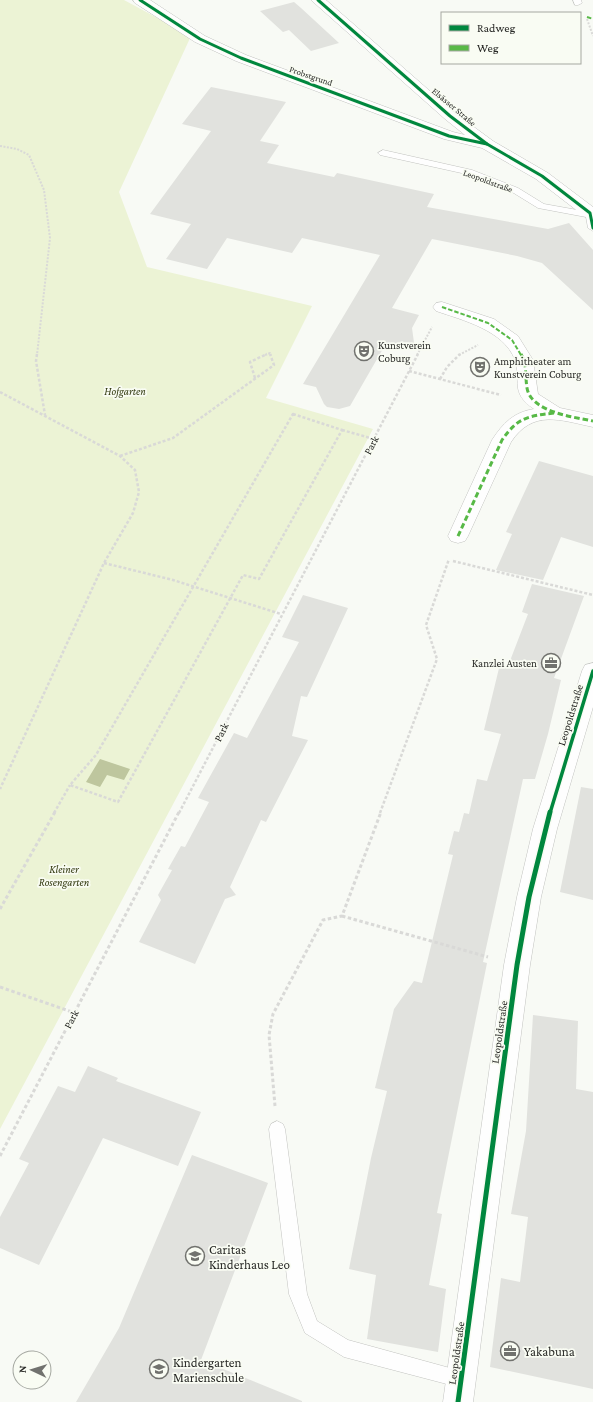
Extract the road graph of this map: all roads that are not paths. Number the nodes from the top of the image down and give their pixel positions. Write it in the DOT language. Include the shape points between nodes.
graph roads {
  1 [pos="140,0"];
  2 [pos="318,0"];
  3 [pos="487,144"];
  4 [pos="383,153"];
  5 [pos="592,218"];
  6 [pos="442,307"];
  7 [pos="547,409"];
  8 [pos="593,421"];
  9 [pos="458,536"];
  10 [pos="593,671"];
  11 [pos="277,1129"];
  12 [pos="460,1390"];
  1 -- 3 [label="street, Probstgrund" via="200,38 241,58 449,136"];
  2 -- 3 [label="street, Elsässer Straße" via="450,116"];
  3 -- 5 [label="street, Elsässer Straße" via="542,176"];
  4 -- 5 [label="lane, Leopoldstraße" via="469,172 515,190 541,206"];
  6 -- 7 [label="street" via="488,323 512,340 524,360 530,397"];
  7 -- 8 [label="street"];
  7 -- 9 [label="street" via="519,420 511,427 502,440"];
  10 -- 12 [label="street, Leopoldstraße" via="545,829 529,897 517,965"];
  11 -- 12 [label="lane, Leopoldstraße" via="298,1294 311,1327 344,1348"];
}
